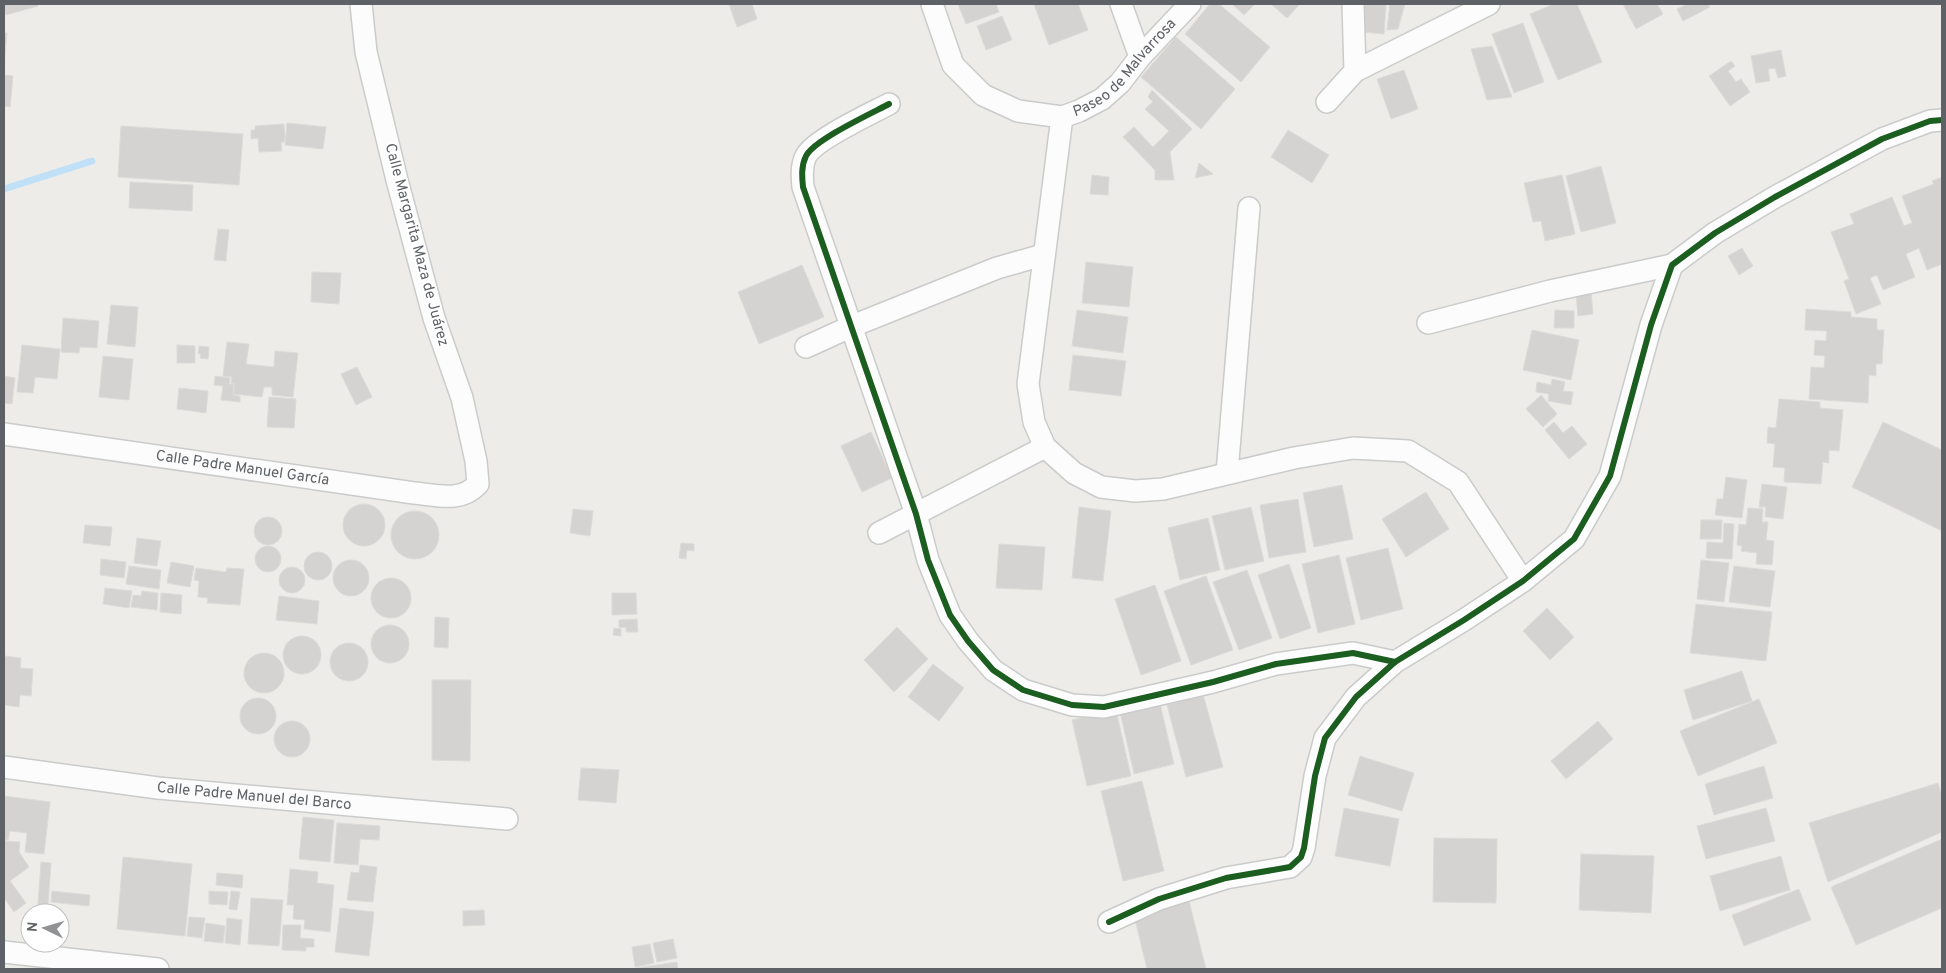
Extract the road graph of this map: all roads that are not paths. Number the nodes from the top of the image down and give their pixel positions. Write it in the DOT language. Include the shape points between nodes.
graph roads {
  1 [pos="361,4"];
  2 [pos="932,4"];
  3 [pos="1121,4"];
  4 [pos="1190,4"];
  5 [pos="1353,4"];
  6 [pos="1489,4"];
  7 [pos="1140,57"];
  8 [pos="1355,71"];
  9 [pos="1327,102"];
  10 [pos="889,104"];
  11 [pos="1062,117"];
  12 [pos="1942,120"];
  13 [pos="1249,208"];
  14 [pos="1043,255"];
  15 [pos="1672,265"];
  16 [pos="1428,323"];
  17 [pos="850,327"];
  18 [pos="806,347"];
  19 [pos="4,434"];
  20 [pos="1045,447"];
  21 [pos="1226,473"];
  22 [pos="478,484"];
  23 [pos="916,514"];
  24 [pos="879,533"];
  25 [pos="1523,581"];
  26 [pos="1394,662"];
  27 [pos="4,767"];
  28 [pos="507,819"];
  29 [pos="1109,922"];
  30 [pos="4,952"];
  31 [pos="158,969"];
  1 -- 22 [label="street, Calle Margarita Maza de Juárez" via="366,52 397,180 434,318 462,398"];
  2 -- 11 [label="street, Paseo de Malvarrosa" via="953,65 983,95 1018,112"];
  3 -- 7 [label="street"];
  4 -- 7 [label="street, Paseo de Malvarrosa"];
  5 -- 8 [label="street"];
  6 -- 8 [label="street"];
  7 -- 11 [label="street, Paseo de Malvarrosa" via="1120,83 1102,99"];
  8 -- 9 [label="street"];
  10 -- 17 [label="street" via="817,144 806,155 803,165 803,187"];
  11 -- 14 [label="street"];
  12 -- 15 [label="street" via="1882,138 1752,210"];
  13 -- 21 [label="street"];
  14 -- 17 [label="street" via="998,268"];
  14 -- 20 [label="street" via="1028,384 1034,422"];
  15 -- 16 [label="street" via="1550,291"];
  15 -- 25 [label="street" via="1651,325 1610,476 1574,539"];
  17 -- 18 [label="street"];
  17 -- 23 [label="street"];
  19 -- 22 [label="street, Calle Padre Manuel García" via="414,493 462,496"];
  20 -- 21 [label="street" via="1074,473 1110,488 1135,491 1163,489"];
  20 -- 23 [label="street"];
  21 -- 25 [label="street" via="1353,448 1408,451 1458,482"];
  23 -- 24 [label="street"];
  23 -- 26 [label="street" via="928,560 950,615 993,670 1023,690 1072,704 1104,707 1276,664 1353,653"];
  25 -- 26 [label="street"];
  26 -- 29 [label="street" via="1356,697 1325,738 1314,776 1304,848 1296,862 1284,868 1226,878 1159,899"];
  27 -- 28 [label="street, Calle Padre Manuel del Barco" via="158,788"];
  30 -- 31 [label="street"];
}
